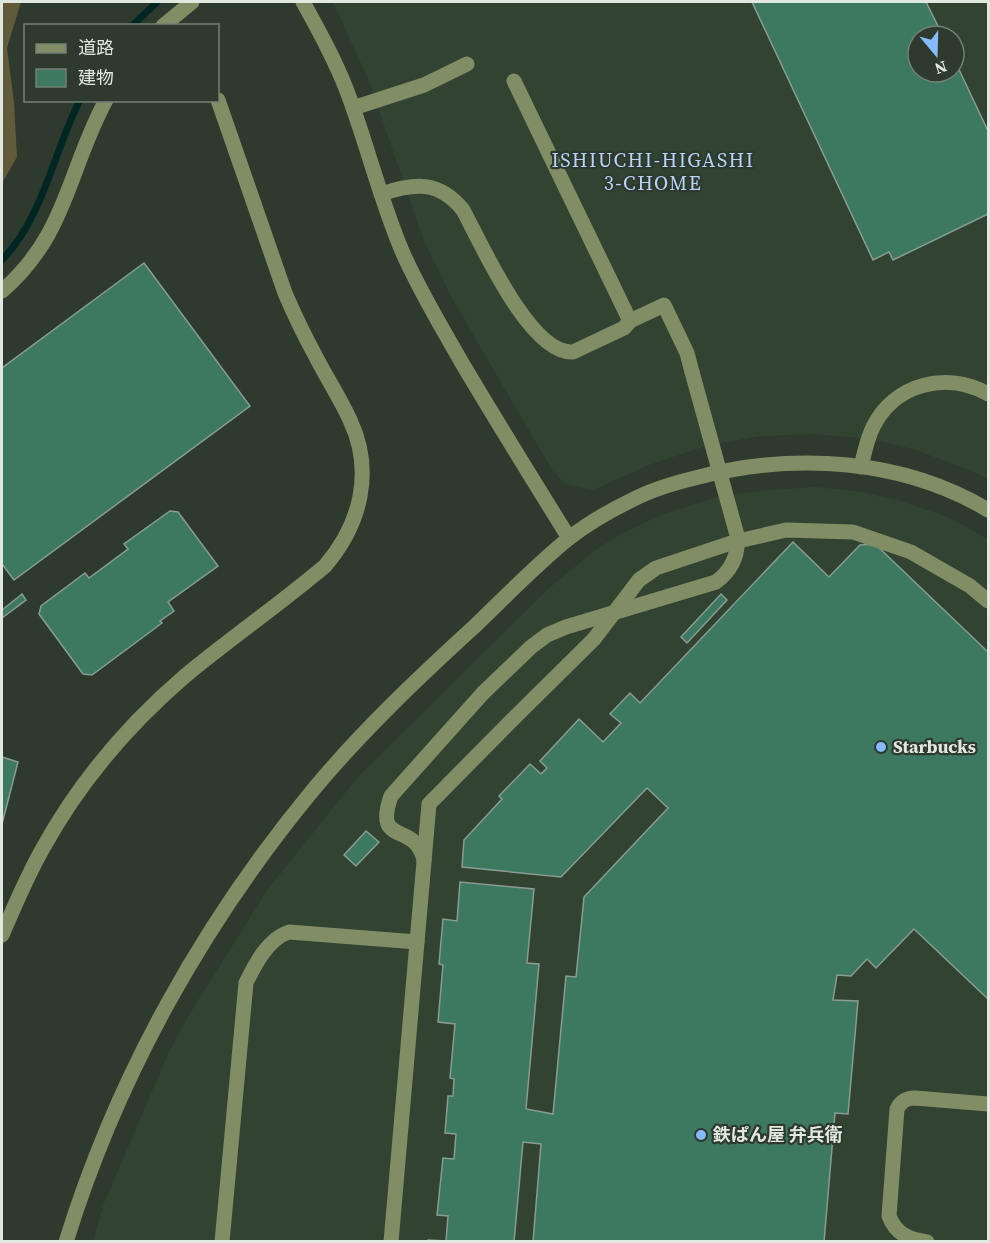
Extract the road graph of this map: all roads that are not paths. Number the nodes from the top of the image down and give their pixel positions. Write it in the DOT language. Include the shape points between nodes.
graph roads {
  1 [pos="192,2"];
  2 [pos="303,2"];
  3 [pos="164,24"];
  4 [pos="467,64"];
  5 [pos="514,81"];
  6 [pos="105,102"];
  7 [pos="219,102"];
  8 [pos="353,108"];
  9 [pos="381,194"];
  10 [pos="2,291"];
  11 [pos="630,321"];
  12 [pos="988,394"];
  13 [pos="861,467"];
  14 [pos="988,510"];
  15 [pos="569,538"];
  16 [pos="988,602"];
  17 [pos="425,861"];
  18 [pos="2,935"];
  19 [pos="417,942"];
  20 [pos="988,1104"];
  21 [pos="66,1242"];
  22 [pos="222,1242"];
  23 [pos="391,1242"];
  24 [pos="927,1242"];
  1 -- 3 [label="street"];
  2 -- 8 [label="street"];
  4 -- 8 [label="street" via="424,85"];
  5 -- 11 [label="street"];
  6 -- 10 [label="street" via="47,238"];
  7 -- 18 [label="street" via="285,293 357,437 363,473 357,512 338,550 325,566 185,676 101,762 44,847"];
  8 -- 9 [label="street"];
  9 -- 11 [label="street" via="423,186 454,199 521,315 548,343 564,352 573,352 624,328"];
  9 -- 15 [label="street" via="402,251 429,306"];
  11 -- 17 [label="street, bridge" via="664,305 683,345 738,550 716,582 547,634 483,693 391,796 386,810 391,829 413,839 422,849"];
  12 -- 13 [label="street" via="956,382 927,384 906,392 879,417"];
  13 -- 14 [label="street" via="907,476"];
  13 -- 15 [label="street" via="792,463 715,473 638,496"];
  15 -- 21 [label="street" via="366,732 315,788 247,876 148,1041 112,1117"];
  16 -- 17 [label="street" via="970,586 911,552 853,532 786,530 734,542 656,568 639,580 594,639 429,804"];
  17 -- 19 [label="street"];
  19 -- 22 [label="street" via="289,932 273,940 257,963 246,983"];
  19 -- 23 [label="street"];
  20 -- 24 [label="street" via="908,1098 899,1104 889,1216 898,1232"];
}
